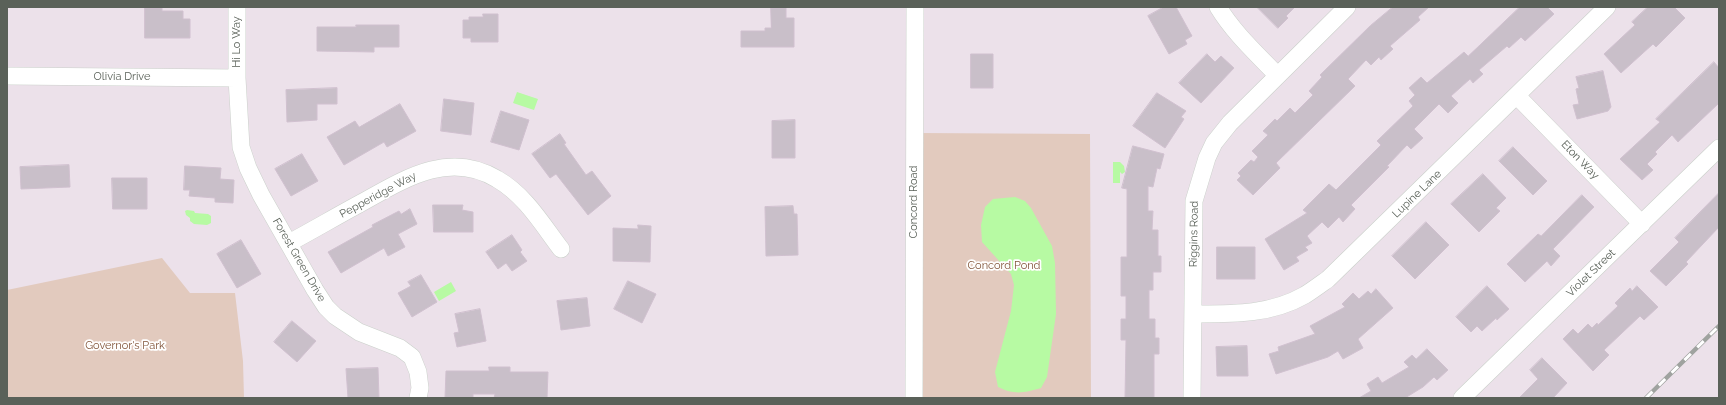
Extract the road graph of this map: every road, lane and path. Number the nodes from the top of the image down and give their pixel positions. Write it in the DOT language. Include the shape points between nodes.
graph roads {
  1 [pos="237,7"];
  2 [pos="915,7"];
  3 [pos="1218,7"];
  4 [pos="1347,7"];
  5 [pos="1607,7"];
  6 [pos="1277,75"];
  7 [pos="7,76"];
  8 [pos="237,78"];
  9 [pos="1517,96"];
  10 [pos="1719,148"];
  11 [pos="1642,224"];
  12 [pos="289,243"];
  13 [pos="561,249"];
  14 [pos="1193,314"];
  15 [pos="418,398"];
  16 [pos="914,398"];
  17 [pos="1192,398"];
  18 [pos="1462,398"];
  1 -- 8 [label="street, Hi Lo Way"];
  2 -- 16 [label="street, Concord Road"];
  3 -- 6 [label="street" via="1227,22"];
  4 -- 6 [label="street, Riggins Road"];
  5 -- 9 [label="street, Lupine Lane"];
  6 -- 14 [label="street, Riggins Road" via="1230,123 1214,143 1207,158 1194,201"];
  7 -- 8 [label="street, Olivia Drive"];
  8 -- 12 [label="street, Forest Green Drive" via="241,147 261,195"];
  9 -- 11 [label="street, Eton Way"];
  9 -- 14 [label="street, Lupine Lane" via="1341,268 1306,295 1266,310"];
  10 -- 11 [label="street, Violet Street"];
  11 -- 18 [label="street, Violet Street"];
  12 -- 13 [label="street, Pepperidge Way" via="402,180 425,171 464,168 491,176 515,192 528,204"];
  12 -- 15 [label="street, Forest Green Drive" via="315,290 335,316 359,332 400,348 412,357 418,372"];
  14 -- 17 [label="street, Riggins Road"];
}
